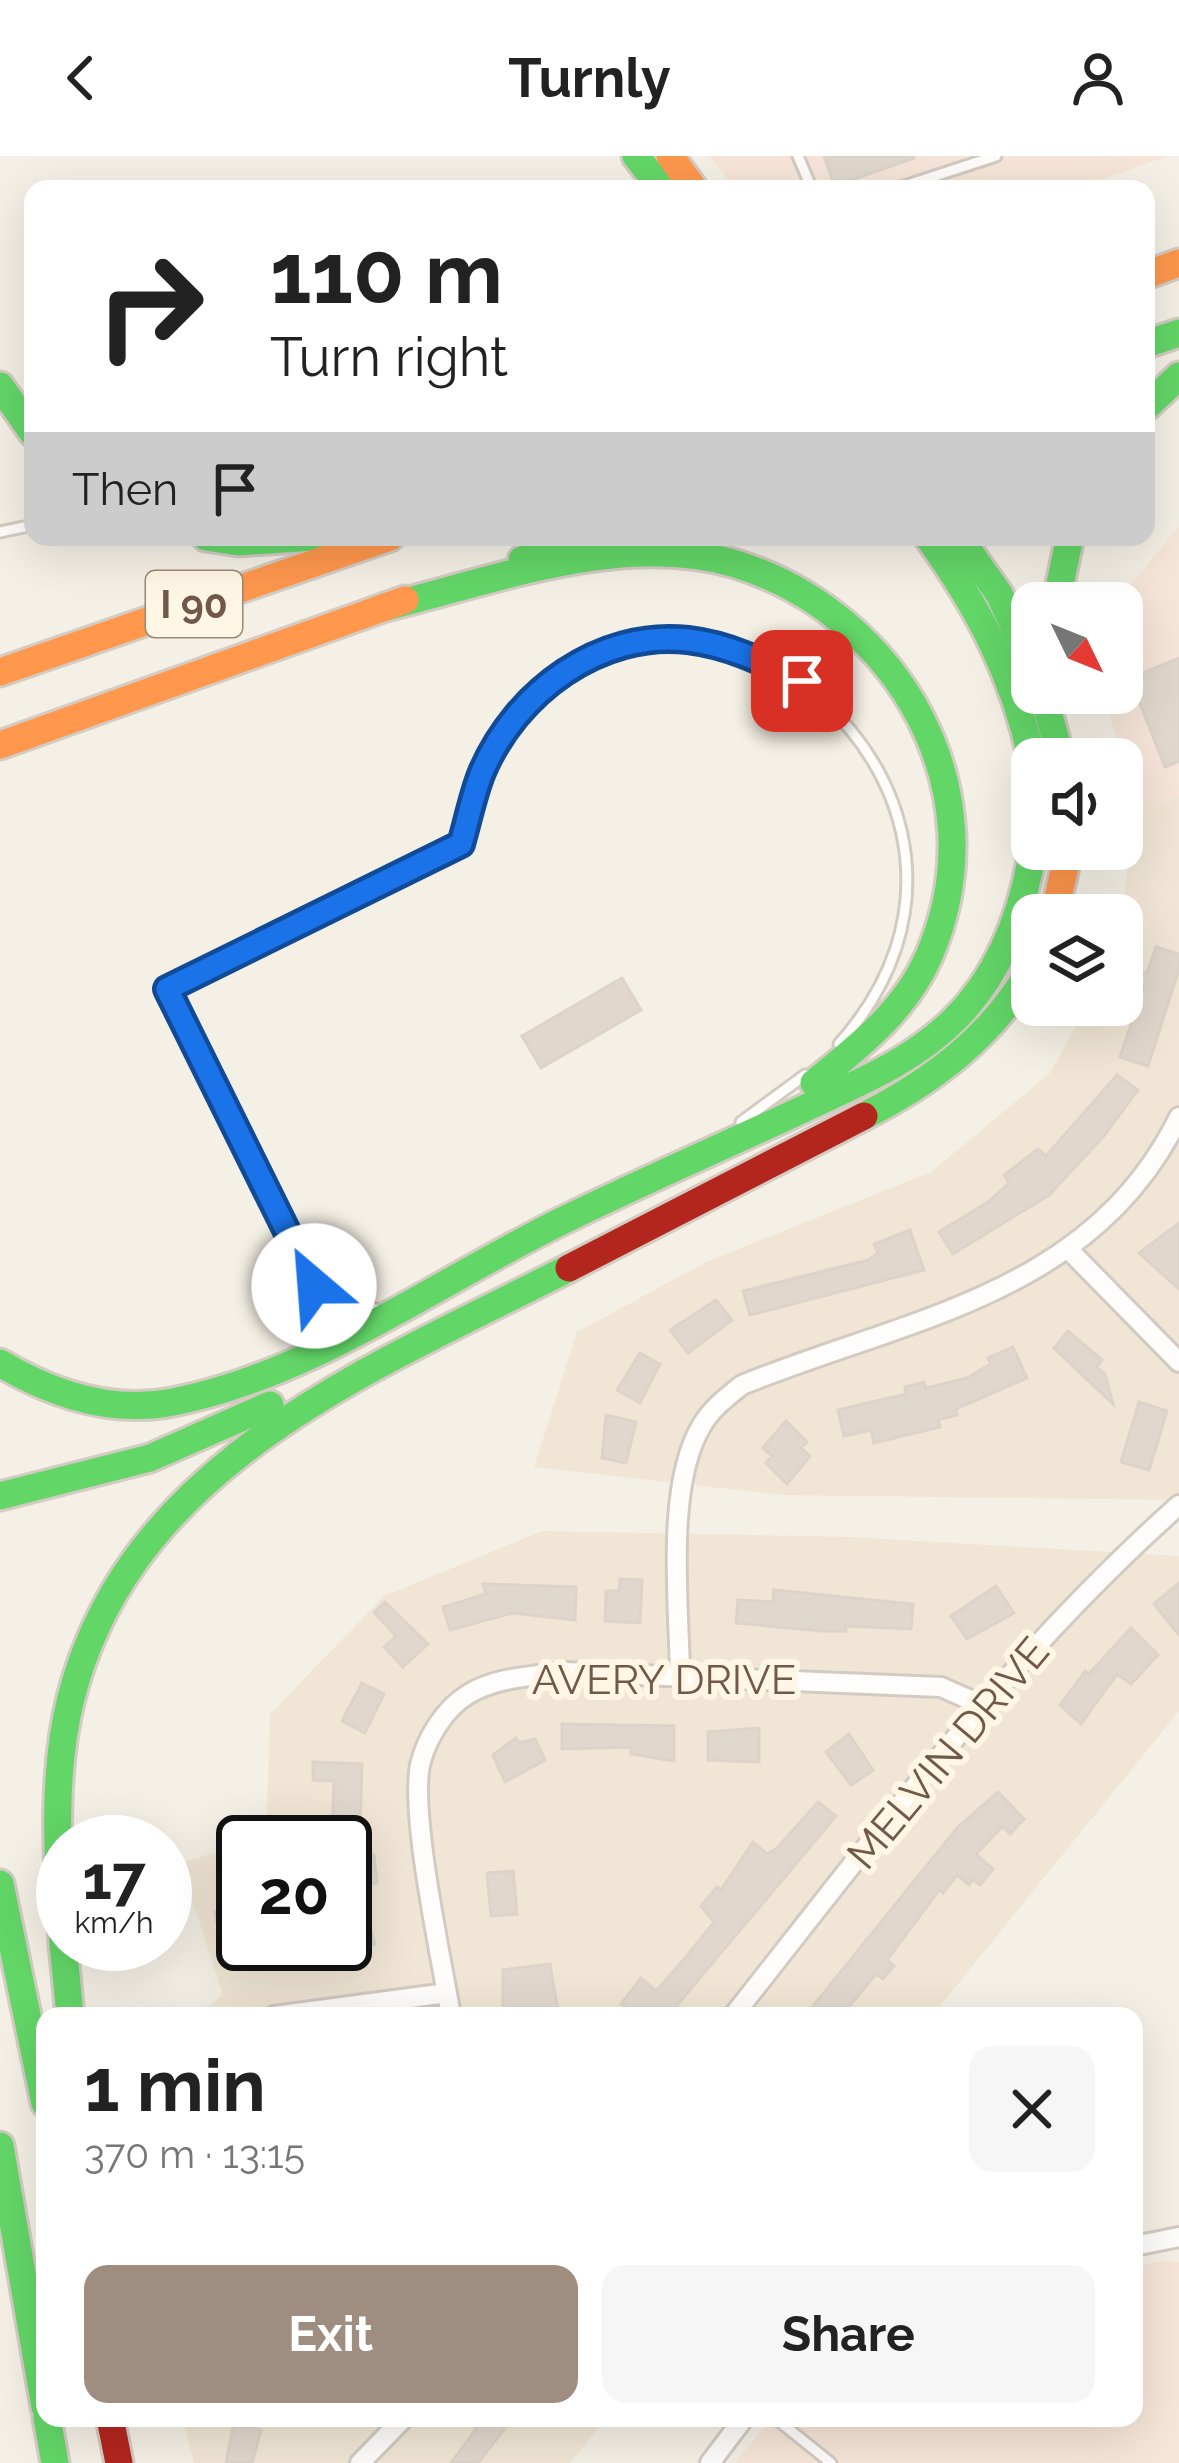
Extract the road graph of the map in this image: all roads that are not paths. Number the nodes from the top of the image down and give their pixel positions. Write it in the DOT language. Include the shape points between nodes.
graph roads {
  1 [pos="636,156"];
  2 [pos="997,156"];
  3 [pos="655,180"];
  4 [pos="923,180"];
  5 [pos="1179,376"];
  6 [pos="0,386"];
  7 [pos="1155,399"];
  8 [pos="24,420"];
  9 [pos="364,546"];
  10 [pos="561,546"];
  11 [pos="934,546"];
  12 [pos="964,546"];
  13 [pos="1068,546"];
  14 [pos="1060,582"];
  15 [pos="385,607"];
  16 [pos="1011,619"];
  17 [pos="0,672"];
  18 [pos="1026,738"];
  19 [pos="0,745"];
  20 [pos="1028,870"];
  21 [pos="1011,997"];
  22 [pos="1179,1118"];
  23 [pos="717,1140"];
  24 [pos="662,1176"];
  25 [pos="1069,1250"];
  26 [pos="386,1313"];
  27 [pos="407,1353"];
  28 [pos="1179,1362"];
  29 [pos="0,1364"];
  30 [pos="0,1474"];
  31 [pos="0,1496"];
  32 [pos="1179,1505"];
  33 [pos="680,1675"];
  34 [pos="984,1706"];
  35 [pos="57,1815"];
  36 [pos="0,1884"];
  37 [pos="66,1971"];
  38 [pos="447,1993"];
  39 [pos="69,2007"];
  40 [pos="342,2007"];
  41 [pos="449,2007"];
  42 [pos="740,2007"];
  43 [pos="36,2059"];
  44 [pos="0,2146"];
  45 [pos="1179,2237"];
  46 [pos="1143,2244"];
  47 [pos="36,2355"];
  48 [pos="49,2427"];
  49 [pos="112,2427"];
  50 [pos="120,2427"];
  51 [pos="395,2427"];
  52 [pos="737,2427"];
  53 [pos="787,2427"];
  54 [pos="55,2463"];
  55 [pos="122,2463"];
  56 [pos="359,2463"];
  57 [pos="710,2463"];
  58 [pos="832,2463"];
  1 -- 3 [label="highway"];
  2 -- 4 [label="lane"];
  5 -- 7 [label="highway"];
  6 -- 8 [label="highway"];
  9 -- 17 [label="highway, I 90"];
  10 -- 15 [label="highway, I 90"];
  11 -- 18 [label="highway" via="989,626"];
  12 -- 16 [label="highway"];
  13 -- 14 [label="highway"];
  15 -- 19 [label="highway, I 90"];
  15 -- 23 [label="highway" via="602,561 709,560 776,577 823,600 869,637 909,686 947,780 953,838 939,932 888,1026 845,1065"];
  20 -- 24 [label="highway" via="1012,934 953,1022 879,1073"];
  21 -- 27 [label="highway" via="953,1063 907,1094"];
  22 -- 25 [label="street" via="1130,1189"];
  23 -- 24 [label="highway"];
  23 -- 26 [label="lane" via="832,1052 862,1019 899,934 904,854 882,773 834,706 802,681 729,648 641,640 586,658 538,691 482,772 461,844 167,989 314,1286"];
  24 -- 26 [label="highway"];
  25 -- 28 [label="street"];
  25 -- 33 [label="street" via="947,1313 742,1385 715,1407 691,1449 680,1509"];
  26 -- 29 [label="highway" via="267,1372 172,1403 87,1400"];
  26 -- 30 [label="highway" via="158,1432"];
  27 -- 31 [label="highway" via="316,1381 150,1458"];
  27 -- 35 [label="highway" via="243,1445 158,1523 86,1648 64,1719"];
  32 -- 34 [label="street, MELVIN DRIVE"];
  33 -- 34 [label="street, AVERY DRIVE" via="940,1687"];
  33 -- 38 [label="street, AVERY DRIVE" via="565,1672 506,1680 448,1711 419,1765 418,1806"];
  34 -- 42 [label="street, MELVIN DRIVE"];
  36 -- 43 [label="highway"];
  37 -- 39 [label="highway"];
  38 -- 40 [label="street"];
  38 -- 41 [label="street, AVERY DRIVE"];
  44 -- 47 [label="highway"];
  45 -- 46 [label="street"];
  48 -- 54 [label="highway"];
  49 -- 55 [label="highway"];
  50 -- 55 [label="highway"];
  51 -- 56 [label="street"];
  52 -- 57 [label="street"];
  53 -- 58 [label="lane"];
}
